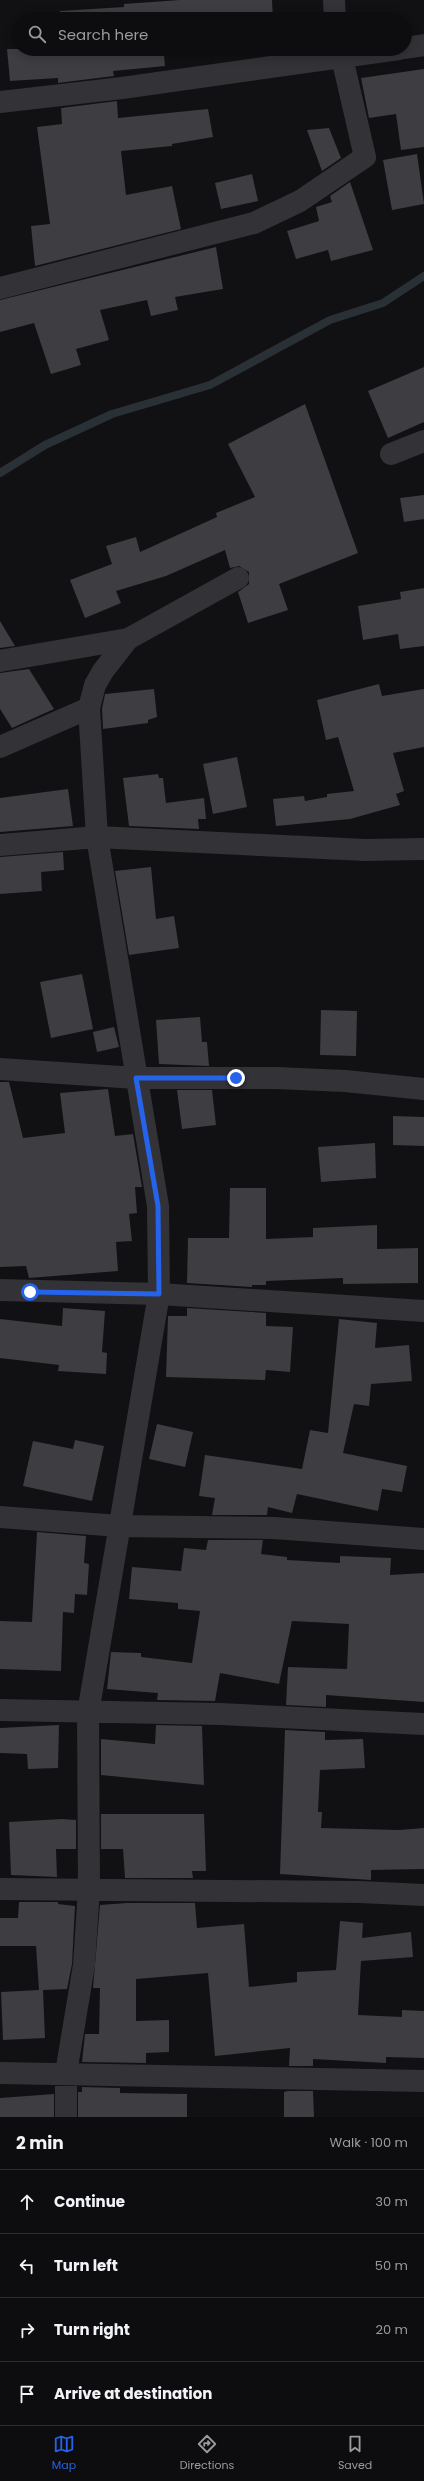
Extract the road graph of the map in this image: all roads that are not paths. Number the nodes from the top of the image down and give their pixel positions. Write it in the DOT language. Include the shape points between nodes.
graph roads {
  1 [pos="334,0"];
  2 [pos="335,12"];
  3 [pos="424,45"];
  4 [pos="412,47"];
  5 [pos="320,56"];
  6 [pos="342,56"];
  7 [pos="0,102"];
  8 [pos="0,288"];
  9 [pos="424,441"];
  10 [pos="391,454"];
  11 [pos="238,578"];
  12 [pos="128,639"];
  13 [pos="0,661"];
  14 [pos="89,708"];
  15 [pos="0,747"];
  16 [pos="97,837"];
  17 [pos="0,845"];
  18 [pos="424,849"];
  19 [pos="0,1069"];
  20 [pos="136,1078"];
  21 [pos="424,1089"];
  22 [pos="0,1290"];
  23 [pos="159,1294"];
  24 [pos="424,1311"];
  25 [pos="0,1518"];
  26 [pos="119,1526"];
  27 [pos="424,1539"];
  28 [pos="0,1710"];
  29 [pos="88,1713"];
  30 [pos="424,1724"];
  31 [pos="0,1889"];
  32 [pos="89,1889"];
  33 [pos="424,1895"];
  34 [pos="0,2073"];
  35 [pos="66,2073"];
  36 [pos="424,2081"];
  37 [pos="66,2117"];
  1 -- 2 [label="street"];
  3 -- 4 [label="street"];
  5 -- 7 [label="street"];
  6 -- 8 [label="street" via="365,157 300,201 254,223"];
  9 -- 10 [label="street"];
  11 -- 12 [label="street"];
  12 -- 13 [label="street"];
  12 -- 14 [label="street" via="102,671"];
  14 -- 15 [label="street"];
  14 -- 16 [label="street"];
  16 -- 17 [label="street"];
  16 -- 18 [label="street" via="365,850"];
  16 -- 20 [label="street"];
  19 -- 20 [label="street"];
  20 -- 21 [label="street" via="276,1078 345,1081"];
  20 -- 23 [label="street" via="158,1206"];
  22 -- 23 [label="street"];
  23 -- 24 [label="street"];
  23 -- 26 [label="street"];
  25 -- 26 [label="street"];
  26 -- 27 [label="street" via="236,1526"];
  26 -- 29 [label="street"];
  28 -- 29 [label="street"];
  29 -- 30 [label="street" via="220,1714"];
  29 -- 32 [label="street"];
  31 -- 32 [label="street"];
  32 -- 33 [label="street"];
  32 -- 35 [label="street" via="84,1965"];
  34 -- 35 [label="street"];
  35 -- 36 [label="street"];
  35 -- 37 [label="street"];
}
